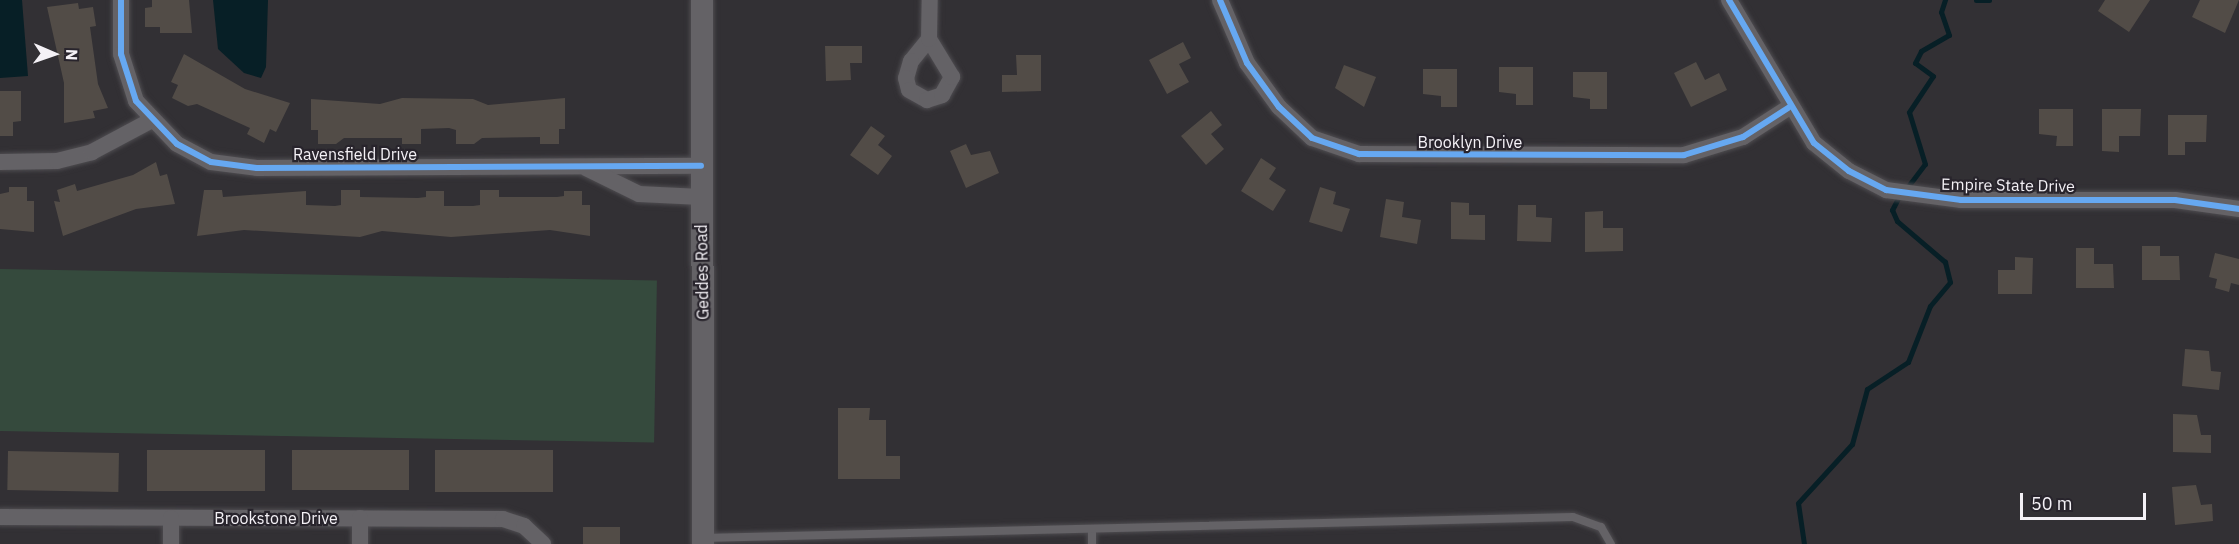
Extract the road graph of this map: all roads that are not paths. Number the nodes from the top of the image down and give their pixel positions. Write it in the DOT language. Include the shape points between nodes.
graph roads {
  1 [pos="121,0"];
  2 [pos="702,0"];
  3 [pos="930,0"];
  4 [pos="1220,0"];
  5 [pos="1729,0"];
  6 [pos="929,39"];
  7 [pos="1788,108"];
  8 [pos="150,120"];
  9 [pos="0,162"];
  10 [pos="701,166"];
  11 [pos="585,168"];
  12 [pos="701,197"];
  13 [pos="2239,209"];
  14 [pos="0,517"];
  15 [pos="171,518"];
  16 [pos="360,518"];
  17 [pos="1092,531"];
  18 [pos="991,533"];
  19 [pos="819,540"];
  20 [pos="860,540"];
  21 [pos="703,541"];
  22 [pos="171,544"];
  23 [pos="360,544"];
  24 [pos="543,544"];
  25 [pos="991,544"];
  26 [pos="1092,544"];
  27 [pos="1611,544"];
  1 -- 8 [label="street, Ravensfield Drive" via="124,70"];
  2 -- 10 [label="main road, Geddes Road"];
  3 -- 6 [label="street"];
  4 -- 7 [label="street, Brooklyn Drive" via="1247,63 1279,107 1312,138 1359,154 1684,155 1743,137"];
  5 -- 7 [label="street, Empire State Drive"];
  7 -- 13 [label="street, Empire State Drive" via="1832,160 1886,190 1932,198 2175,200"];
  8 -- 9 [label="street" via="92,153 57,161"];
  8 -- 11 [label="street, Ravensfield Drive" via="192,153 242,168"];
  10 -- 11 [label="street, Ravensfield Drive"];
  10 -- 12 [label="main road, Geddes Road"];
  11 -- 12 [label="street, Ravensfield Drive" via="639,194"];
  12 -- 21 [label="main road, Geddes Road"];
  14 -- 15 [label="street, Brookstone Drive"];
  15 -- 16 [label="street, Brookstone Drive"];
  15 -- 22 [label="street"];
  16 -- 23 [label="street"];
  16 -- 24 [label="street, Brookstone Drive" via="503,519 524,526"];
  17 -- 18 [label="lane"];
  17 -- 26 [label="lane"];
  17 -- 27 [label="lane" via="1573,517 1601,527"];
  18 -- 20 [label="lane"];
  18 -- 25 [label="lane"];
  19 -- 20 [label="lane"];
  19 -- 21 [label="lane"];
}
